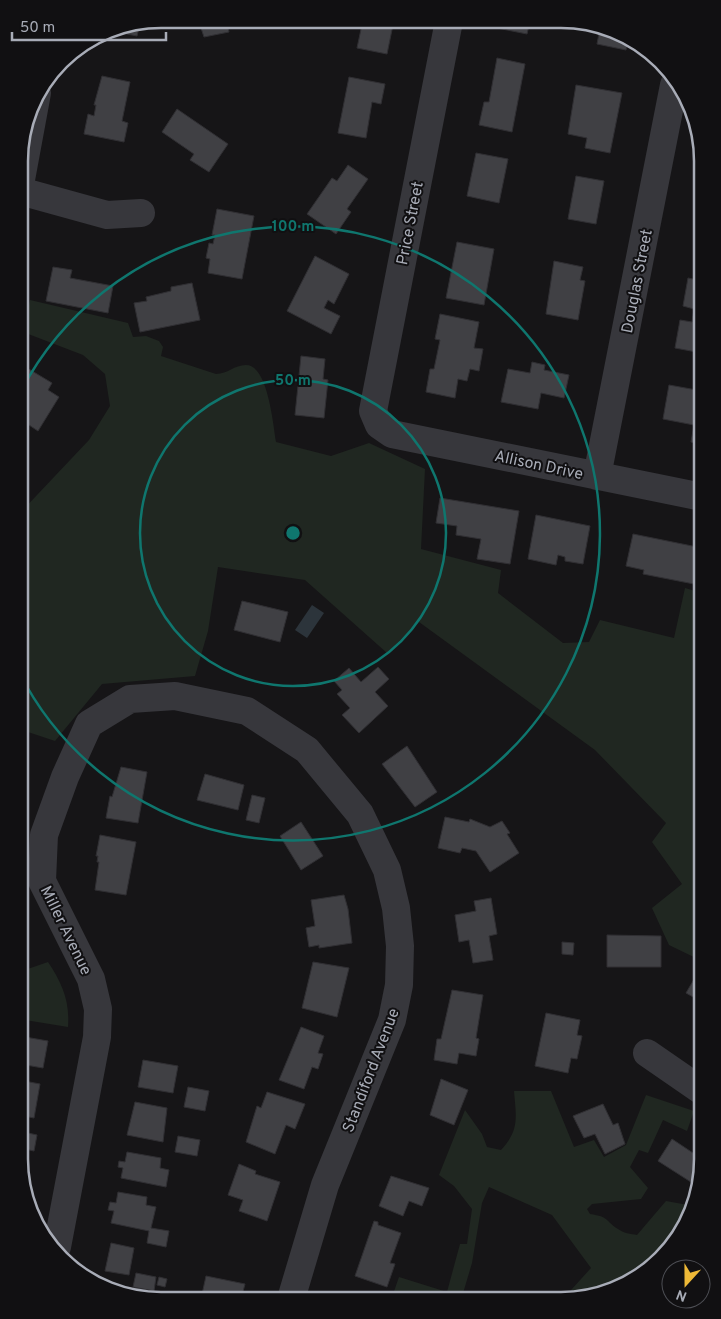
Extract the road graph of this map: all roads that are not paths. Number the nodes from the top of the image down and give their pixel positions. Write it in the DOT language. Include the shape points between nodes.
graph roads {
  1 [pos="447,28"];
  2 [pos="673,90"];
  3 [pos="28,192"];
  4 [pos="141,213"];
  5 [pos="379,425"];
  6 [pos="597,476"];
  7 [pos="694,495"];
  8 [pos="247,711"];
  9 [pos="647,1052"];
  10 [pos="693,1085"];
  11 [pos="58,1242"];
  12 [pos="292,1292"];
  1 -- 5 [label="street, Price Street" via="373,411"];
  2 -- 6 [label="street, Douglas Street"];
  3 -- 4 [label="street" via="107,215"];
  5 -- 6 [label="street, Allison Drive" via="392,434"];
  6 -- 7 [label="street, Allison Drive"];
  8 -- 11 [label="street, Miller Avenue" via="176,696 130,699 89,724 44,835 42,881 91,979 98,1009"];
  8 -- 12 [label="street, Standiford Avenue" via="307,750 360,814 387,870 400,946 400,985 392,1020 325,1185"];
  9 -- 10 [label="street"];
}
